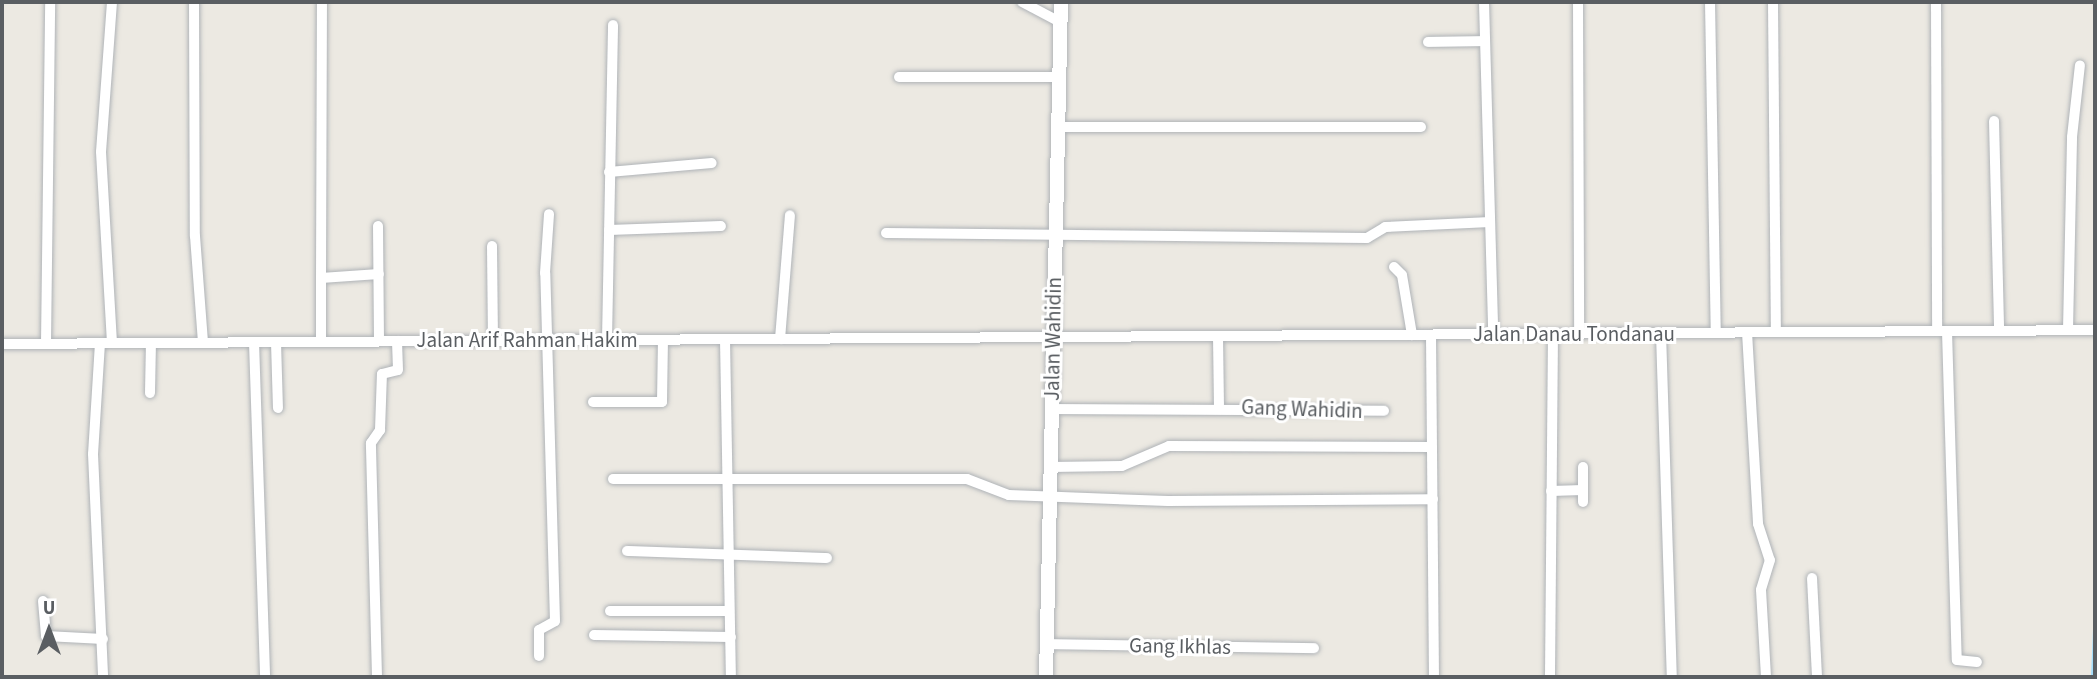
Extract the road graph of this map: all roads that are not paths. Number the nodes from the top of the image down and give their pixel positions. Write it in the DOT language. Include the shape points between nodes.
graph roads {
  1 [pos="50,2"];
  2 [pos="111,2"];
  3 [pos="194,2"];
  4 [pos="322,2"];
  5 [pos="1022,2"];
  6 [pos="1061,2"];
  7 [pos="1484,2"];
  8 [pos="1578,2"];
  9 [pos="1710,2"];
  10 [pos="1773,2"];
  11 [pos="1936,2"];
  12 [pos="1060,22"];
  13 [pos="613,25"];
  14 [pos="1485,41"];
  15 [pos="1428,42"];
  16 [pos="2080,65"];
  17 [pos="899,77"];
  18 [pos="1059,77"];
  19 [pos="1994,121"];
  20 [pos="1058,127"];
  21 [pos="1421,127"];
  22 [pos="712,163"];
  23 [pos="609,172"];
  24 [pos="549,214"];
  25 [pos="790,215"];
  26 [pos="1490,222"];
  27 [pos="378,226"];
  28 [pos="721,226"];
  29 [pos="609,230"];
  30 [pos="886,233"];
  31 [pos="1055,233"];
  32 [pos="492,246"];
  33 [pos="1394,267"];
  34 [pos="379,274"];
  35 [pos="321,278"];
  36 [pos="2068,330"];
  37 [pos="2095,330"];
  38 [pos="1942,331"];
  39 [pos="1998,331"];
  40 [pos="1716,332"];
  41 [pos="1747,332"];
  42 [pos="1776,332"];
  43 [pos="1661,333"];
  44 [pos="1432,334"];
  45 [pos="1493,334"];
  46 [pos="1553,334"];
  47 [pos="1579,334"];
  48 [pos="1412,335"];
  49 [pos="1218,336"];
  50 [pos="1053,337"];
  51 [pos="725,339"];
  52 [pos="780,339"];
  53 [pos="548,340"];
  54 [pos="607,340"];
  55 [pos="663,340"];
  56 [pos="379,341"];
  57 [pos="397,341"];
  58 [pos="493,341"];
  59 [pos="254,342"];
  60 [pos="276,342"];
  61 [pos="321,342"];
  62 [pos="106,343"];
  63 [pos="151,343"];
  64 [pos="203,343"];
  65 [pos="2,344"];
  66 [pos="46,344"];
  67 [pos="150,393"];
  68 [pos="593,402"];
  69 [pos="1219,406"];
  70 [pos="278,408"];
  71 [pos="1052,409"];
  72 [pos="1384,411"];
  73 [pos="1432,447"];
  74 [pos="1050,467"];
  75 [pos="1583,467"];
  76 [pos="728,477"];
  77 [pos="612,479"];
  78 [pos="1551,491"];
  79 [pos="1050,494"];
  80 [pos="1433,499"];
  81 [pos="626,551"];
  82 [pos="730,553"];
  83 [pos="827,558"];
  84 [pos="1812,578"];
  85 [pos="43,601"];
  86 [pos="610,611"];
  87 [pos="729,611"];
  88 [pos="594,635"];
  89 [pos="731,637"];
  90 [pos="103,639"];
  91 [pos="1046,644"];
  92 [pos="1314,648"];
  93 [pos="539,656"];
  94 [pos="1976,662"];
  95 [pos="103,677"];
  96 [pos="265,677"];
  97 [pos="376,677"];
  98 [pos="731,677"];
  99 [pos="1045,677"];
  100 [pos="1434,677"];
  101 [pos="1550,677"];
  102 [pos="1672,677"];
  103 [pos="1766,677"];
  104 [pos="1817,677"];
  1 -- 66 [label="street"];
  2 -- 62 [label="street" via="101,152"];
  3 -- 64 [label="street" via="195,236"];
  4 -- 35 [label="street"];
  5 -- 12 [label="street"];
  6 -- 12 [label="street, Jalan Wahidin"];
  7 -- 14 [label="street"];
  8 -- 47 [label="street"];
  9 -- 40 [label="street"];
  10 -- 42 [label="street"];
  11 -- 38 [label="street"];
  12 -- 18 [label="street, Jalan Wahidin"];
  13 -- 23 [label="street"];
  14 -- 15 [label="street"];
  14 -- 26 [label="street"];
  16 -- 36 [label="street" via="2072,137"];
  17 -- 18 [label="street"];
  18 -- 20 [label="street, Jalan Wahidin"];
  19 -- 39 [label="street"];
  20 -- 21 [label="street"];
  20 -- 31 [label="street, Jalan Wahidin"];
  22 -- 23 [label="street"];
  23 -- 29 [label="street"];
  24 -- 53 [label="street"];
  25 -- 52 [label="street"];
  26 -- 31 [label="street" via="1385,227 1367,237"];
  26 -- 45 [label="street"];
  27 -- 34 [label="street"];
  28 -- 29 [label="street"];
  29 -- 54 [label="street"];
  30 -- 31 [label="street"];
  31 -- 50 [label="street, Jalan Wahidin"];
  32 -- 58 [label="street"];
  33 -- 48 [label="street" via="1402,275"];
  34 -- 35 [label="street"];
  34 -- 56 [label="street"];
  35 -- 61 [label="street"];
  36 -- 37 [label="street, Jalan Danau Tondanau"];
  36 -- 39 [label="street, Jalan Danau Tondanau"];
  38 -- 39 [label="street, Jalan Danau Tondanau"];
  38 -- 42 [label="street, Jalan Danau Tondanau"];
  38 -- 94 [label="street" via="1957,660"];
  40 -- 41 [label="street, Jalan Danau Tondanau"];
  40 -- 43 [label="street, Jalan Danau Tondanau"];
  41 -- 42 [label="street, Jalan Danau Tondanau"];
  41 -- 103 [label="street" via="1758,524 1770,560 1761,590"];
  43 -- 47 [label="street, Jalan Danau Tondanau"];
  43 -- 102 [label="street"];
  44 -- 45 [label="street, Jalan Danau Tondanau"];
  44 -- 48 [label="street, Jalan Danau Tondanau"];
  44 -- 73 [label="street"];
  45 -- 46 [label="street, Jalan Danau Tondanau"];
  46 -- 47 [label="street, Jalan Danau Tondanau"];
  46 -- 78 [label="street"];
  48 -- 49 [label="street, Jalan Danau Tondanau"];
  49 -- 50 [label="street, Jalan Danau Tondanau"];
  49 -- 69 [label="street, Gang Wahidin"];
  50 -- 52 [label="street, Jalan Arif Rahman Hakim"];
  50 -- 71 [label="street, Jalan Wahidin"];
  51 -- 52 [label="street, Jalan Arif Rahman Hakim"];
  51 -- 55 [label="street, Jalan Arif Rahman Hakim"];
  51 -- 76 [label="street"];
  53 -- 54 [label="street, Jalan Arif Rahman Hakim"];
  53 -- 58 [label="street, Jalan Arif Rahman Hakim"];
  53 -- 93 [label="street" via="555,621 539,630"];
  54 -- 55 [label="street, Jalan Arif Rahman Hakim"];
  55 -- 68 [label="street" via="662,402"];
  56 -- 57 [label="street, Jalan Arif Rahman Hakim"];
  56 -- 61 [label="street, Jalan Arif Rahman Hakim"];
  57 -- 58 [label="street, Jalan Arif Rahman Hakim"];
  57 -- 97 [label="street" via="398,370 382,374 380,430 370,443"];
  59 -- 60 [label="street, Jalan Arif Rahman Hakim"];
  59 -- 64 [label="street, Jalan Arif Rahman Hakim"];
  59 -- 96 [label="street"];
  60 -- 61 [label="street, Jalan Arif Rahman Hakim"];
  60 -- 70 [label="street"];
  62 -- 63 [label="street, Jalan Arif Rahman Hakim"];
  62 -- 66 [label="street, Jalan Arif Rahman Hakim"];
  62 -- 90 [label="street" via="93,454"];
  63 -- 64 [label="street, Jalan Arif Rahman Hakim"];
  63 -- 67 [label="street"];
  65 -- 66 [label="street, Jalan Arif Rahman Hakim"];
  69 -- 71 [label="street, Gang Wahidin"];
  69 -- 72 [label="street, Gang Wahidin"];
  71 -- 74 [label="street, Jalan Wahidin"];
  73 -- 74 [label="street" via="1169,446 1122,466"];
  73 -- 80 [label="street"];
  74 -- 79 [label="street, Jalan Wahidin"];
  75 -- 78 [label="street" via="1583,496"];
  76 -- 77 [label="street"];
  76 -- 79 [label="street" via="967,479 994,492"];
  76 -- 82 [label="street"];
  78 -- 101 [label="street"];
  79 -- 80 [label="street" via="1168,501"];
  79 -- 91 [label="street, Jalan Wahidin"];
  80 -- 100 [label="street"];
  81 -- 82 [label="street"];
  82 -- 83 [label="street"];
  82 -- 87 [label="street"];
  84 -- 104 [label="street"];
  85 -- 90 [label="street" via="46,636"];
  86 -- 87 [label="street"];
  87 -- 89 [label="street"];
  88 -- 89 [label="street"];
  89 -- 98 [label="street"];
  90 -- 95 [label="street"];
  91 -- 92 [label="street, Gang Ikhlas"];
  91 -- 99 [label="street, Jalan Wahidin"];
}
